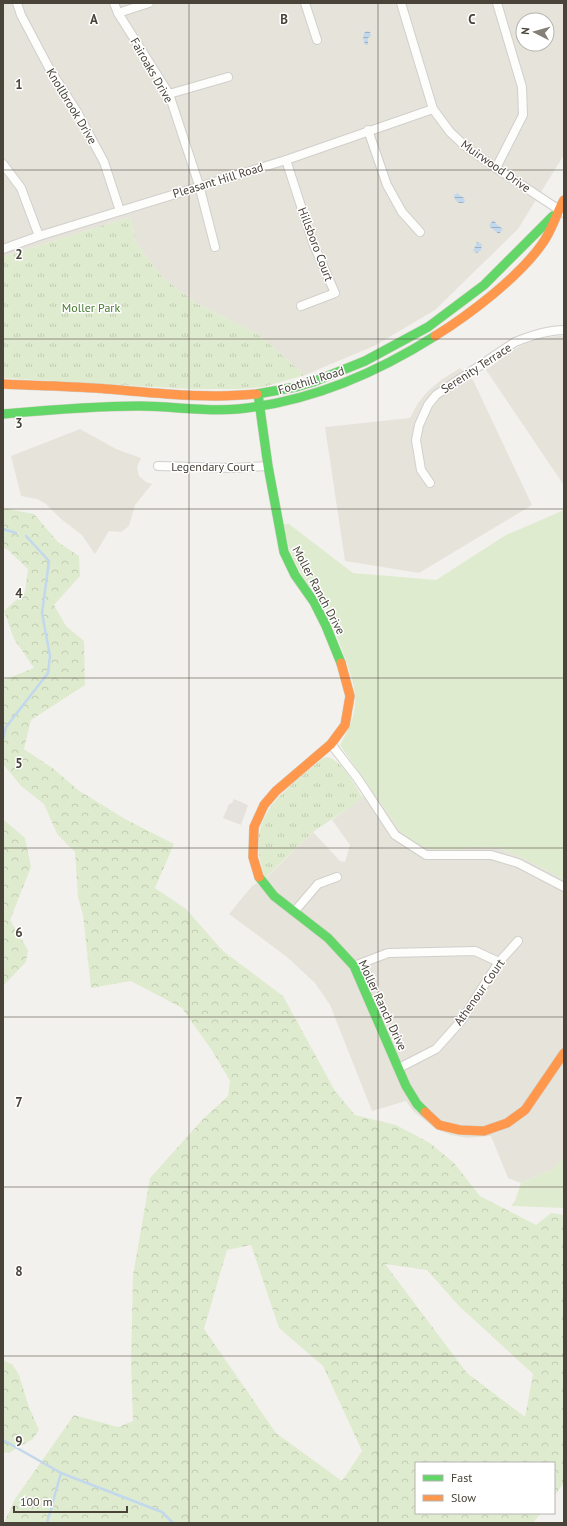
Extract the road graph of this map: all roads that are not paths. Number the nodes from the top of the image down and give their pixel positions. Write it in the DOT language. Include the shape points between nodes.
graph roads {
  1 [pos="17,3"];
  2 [pos="114,3"];
  3 [pos="149,3"];
  4 [pos="305,3"];
  5 [pos="401,3"];
  6 [pos="497,3"];
  7 [pos="118,13"];
  8 [pos="317,40"];
  9 [pos="228,77"];
  10 [pos="169,94"];
  11 [pos="433,109"];
  12 [pos="368,130"];
  13 [pos="286,160"];
  14 [pos="3,164"];
  15 [pos="496,168"];
  16 [pos="199,185"];
  17 [pos="564,200"];
  18 [pos="120,211"];
  19 [pos="561,211"];
  20 [pos="420,232"];
  21 [pos="39,236"];
  22 [pos="215,247"];
  23 [pos="3,249"];
  24 [pos="301,306"];
  25 [pos="564,330"];
  26 [pos="3,384"];
  27 [pos="258,394"];
  28 [pos="260,407"];
  29 [pos="3,414"];
  30 [pos="158,466"];
  31 [pos="268,466"];
  32 [pos="430,483"];
  33 [pos="331,744"];
  34 [pos="337,877"];
  35 [pos="564,887"];
  36 [pos="294,912"];
  37 [pos="518,941"];
  38 [pos="499,962"];
  39 [pos="354,966"];
  40 [pos="564,1053"];
  41 [pos="399,1068"];
  1 -- 18 [label="street, Knollbrook Drive" via="49,68 104,162"];
  2 -- 7 [label="street, Fairoaks Drive"];
  3 -- 7 [label="street"];
  4 -- 8 [label="street"];
  5 -- 11 [label="street, Muirwood Drive"];
  6 -- 15 [label="street" via="522,87 523,115"];
  7 -- 10 [label="street, Fairoaks Drive"];
  9 -- 10 [label="street"];
  10 -- 16 [label="street, Fairoaks Drive"];
  11 -- 12 [label="street, Pleasant Hill Road"];
  11 -- 15 [label="street, Muirwood Drive" via="450,132"];
  12 -- 13 [label="street, Pleasant Hill Road"];
  12 -- 20 [label="street" via="387,185 402,212"];
  13 -- 16 [label="street, Pleasant Hill Road"];
  13 -- 24 [label="street, Hillsboro Court" via="313,243 335,292"];
  14 -- 21 [label="street" via="21,188"];
  15 -- 19 [label="street, Muirwood Drive"];
  16 -- 18 [label="street, Pleasant Hill Road"];
  16 -- 22 [label="street, Fairoaks Drive"];
  17 -- 19 [label="main road, Foothill Road"];
  18 -- 21 [label="street, Pleasant Hill Road"];
  19 -- 27 [label="main road, Foothill Road" via="484,285 428,327 395,346 335,374 296,387"];
  19 -- 28 [label="main road, Foothill Road" via="543,243 520,269 466,315 434,338 352,381"];
  21 -- 23 [label="street, Pleasant Hill Road"];
  25 -- 32 [label="street, Serenity Terrace" via="536,334 515,342 436,395 428,404 416,440 421,470"];
  26 -- 27 [label="main road, Foothill Road" via="204,397"];
  27 -- 28 [label="main road, Moller Ranch Drive"];
  28 -- 29 [label="main road, Foothill Road" via="214,411 115,406"];
  28 -- 31 [label="main road, Moller Ranch Drive"];
  30 -- 31 [label="street, Legendary Court"];
  31 -- 33 [label="main road, Moller Ranch Drive" via="284,552 326,626 339,656 350,696 345,725"];
  33 -- 35 [label="street" via="395,835 426,856 491,855 518,863"];
  33 -- 36 [label="main road, Moller Ranch Drive" via="276,791 264,805 254,827 253,857 259,878 274,896"];
  34 -- 36 [label="street" via="318,884"];
  36 -- 39 [label="main road, Moller Ranch Drive" via="328,938"];
  37 -- 38 [label="street, Athenour Court"];
  38 -- 39 [label="street" via="475,951 395,952"];
  38 -- 41 [label="street, Athenour Court" via="462,1021 436,1048"];
  39 -- 41 [label="main road, Moller Ranch Drive"];
  40 -- 41 [label="main road, Moller Ranch Drive" via="525,1110 507,1123 484,1131 460,1130 439,1125 417,1104"];
}
